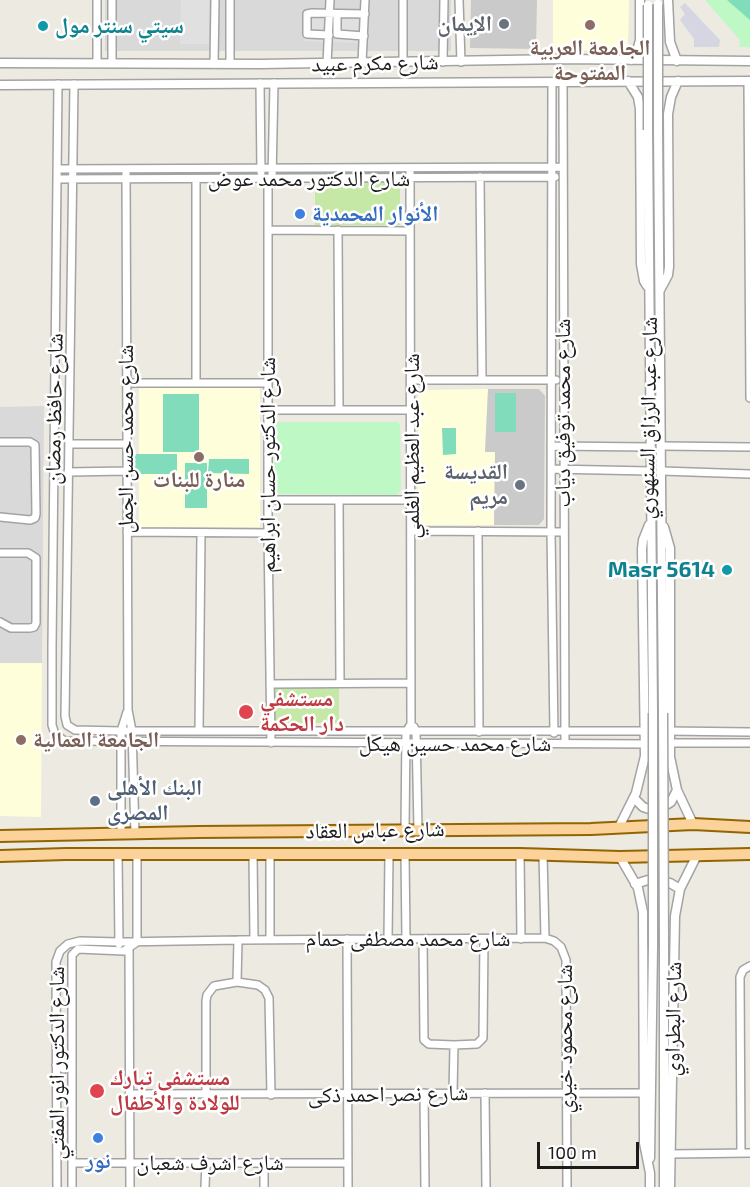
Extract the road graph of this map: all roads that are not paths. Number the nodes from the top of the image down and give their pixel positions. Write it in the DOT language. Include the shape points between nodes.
graph roads {
  1 [pos="97,0"];
  2 [pos="112,0"];
  3 [pos="215,0"];
  4 [pos="230,0"];
  5 [pos="330,0"];
  6 [pos="365,0"];
  7 [pos="403,0"];
  8 [pos="444,0"];
  9 [pos="459,0"];
  10 [pos="640,0"];
  11 [pos="648,0"];
  12 [pos="658,0"];
  13 [pos="668,0"];
  14 [pos="333,14"];
  15 [pos="365,14"];
  16 [pos="668,22"];
  17 [pos="640,24"];
  18 [pos="329,35"];
  19 [pos="364,36"];
  20 [pos="97,46"];
  21 [pos="112,46"];
  22 [pos="631,60"];
  23 [pos="677,61"];
  24 [pos="750,61"];
  25 [pos="403,62"];
  26 [pos="443,62"];
  27 [pos="461,62"];
  28 [pos="0,63"];
  29 [pos="97,63"];
  30 [pos="112,63"];
  31 [pos="362,63"];
  32 [pos="214,64"];
  33 [pos="230,64"];
  34 [pos="327,64"];
  35 [pos="628,81"];
  36 [pos="678,81"];
  37 [pos="749,81"];
  38 [pos="552,82"];
  39 [pos="562,82"];
  40 [pos="260,83"];
  41 [pos="274,83"];
  42 [pos="58,84"];
  43 [pos="74,84"];
  44 [pos="0,85"];
  45 [pos="640,114"];
  46 [pos="668,114"];
  47 [pos="551,166"];
  48 [pos="749,166"];
  49 [pos="562,167"];
  50 [pos="261,168"];
  51 [pos="410,168"];
  52 [pos="57,169"];
  53 [pos="72,169"];
  54 [pos="126,169"];
  55 [pos="272,169"];
  56 [pos="749,176"];
  57 [pos="480,177"];
  58 [pos="551,177"];
  59 [pos="562,177"];
  60 [pos="261,178"];
  61 [pos="57,179"];
  62 [pos="72,179"];
  63 [pos="126,179"];
  64 [pos="196,179"];
  65 [pos="272,179"];
  66 [pos="410,179"];
  67 [pos="268,187"];
  68 [pos="268,230"];
  69 [pos="338,230"];
  70 [pos="410,231"];
  71 [pos="649,289"];
  72 [pos="660,291"];
  73 [pos="482,379"];
  74 [pos="412,380"];
  75 [pos="551,380"];
  76 [pos="563,380"];
  77 [pos="126,383"];
  78 [pos="196,383"];
  79 [pos="268,383"];
  80 [pos="750,398"];
  81 [pos="339,410"];
  82 [pos="411,410"];
  83 [pos="268,411"];
  84 [pos="0,442"];
  85 [pos="69,444"];
  86 [pos="127,444"];
  87 [pos="551,446"];
  88 [pos="563,446"];
  89 [pos="662,446"];
  90 [pos="650,447"];
  91 [pos="750,447"];
  92 [pos="551,470"];
  93 [pos="563,470"];
  94 [pos="127,471"];
  95 [pos="650,471"];
  96 [pos="662,471"];
  97 [pos="68,472"];
  98 [pos="750,474"];
  99 [pos="268,500"];
  100 [pos="411,500"];
  101 [pos="339,501"];
  102 [pos="0,517"];
  103 [pos="651,522"];
  104 [pos="662,523"];
  105 [pos="412,531"];
  106 [pos="478,531"];
  107 [pos="127,532"];
  108 [pos="268,532"];
  109 [pos="551,532"];
  110 [pos="564,532"];
  111 [pos="201,534"];
  112 [pos="0,553"];
  113 [pos="0,622"];
  114 [pos="340,683"];
  115 [pos="411,683"];
  116 [pos="270,684"];
  117 [pos="128,710"];
  118 [pos="52,712"];
  119 [pos="65,713"];
  120 [pos="411,724"];
  121 [pos="67,725"];
  122 [pos="121,731"];
  123 [pos="132,731"];
  124 [pos="199,731"];
  125 [pos="271,731"];
  126 [pos="645,731"];
  127 [pos="406,732"];
  128 [pos="416,732"];
  129 [pos="479,732"];
  130 [pos="554,732"];
  131 [pos="566,732"];
  132 [pos="669,732"];
  133 [pos="750,732"];
  134 [pos="55,734"];
  135 [pos="121,741"];
  136 [pos="132,741"];
  137 [pos="271,743"];
  138 [pos="669,743"];
  139 [pos="750,743"];
  140 [pos="406,744"];
  141 [pos="416,744"];
  142 [pos="554,744"];
  143 [pos="566,744"];
  144 [pos="646,744"];
  145 [pos="677,790"];
  146 [pos="634,798"];
  147 [pos="693,824"];
  148 [pos="619,827"];
  149 [pos="750,827"];
  150 [pos="418,829"];
  151 [pos="405,830"];
  152 [pos="135,833"];
  153 [pos="121,834"];
  154 [pos="0,836"];
  155 [pos="118,854"];
  156 [pos="137,854"];
  157 [pos="253,854"];
  158 [pos="270,854"];
  159 [pos="405,854"];
  160 [pos="520,854"];
  161 [pos="543,854"];
  162 [pos="750,854"];
  163 [pos="389,855"];
  164 [pos="697,855"];
  165 [pos="0,856"];
  166 [pos="620,857"];
  167 [pos="636,884"];
  168 [pos="680,889"];
  169 [pos="545,938"];
  170 [pos="270,939"];
  171 [pos="347,939"];
  172 [pos="388,939"];
  173 [pos="406,939"];
  174 [pos="423,939"];
  175 [pos="484,939"];
  176 [pos="521,939"];
  177 [pos="238,940"];
  178 [pos="254,940"];
  179 [pos="119,942"];
  180 [pos="132,944"];
  181 [pos="72,955"];
  182 [pos="750,966"];
  183 [pos="237,982"];
  184 [pos="454,1045"];
  185 [pos="56,1065"];
  186 [pos="72,1066"];
  187 [pos="56,1083"];
  188 [pos="72,1084"];
  189 [pos="566,1092"];
  190 [pos="424,1093"];
  191 [pos="453,1093"];
  192 [pos="485,1093"];
  193 [pos="645,1093"];
  194 [pos="131,1094"];
  195 [pos="348,1094"];
  196 [pos="206,1095"];
  197 [pos="271,1095"];
  198 [pos="741,1153"];
  199 [pos="750,1153"];
  200 [pos="671,1154"];
  201 [pos="206,1162"];
  202 [pos="264,1162"];
  203 [pos="72,1163"];
  204 [pos="130,1163"];
  205 [pos="348,1163"];
  206 [pos="650,1173"];
  207 [pos="57,1187"];
  208 [pos="72,1187"];
  209 [pos="130,1187"];
  210 [pos="205,1187"];
  211 [pos="264,1187"];
  212 [pos="348,1187"];
  213 [pos="425,1187"];
  214 [pos="486,1187"];
  215 [pos="567,1187"];
  216 [pos="650,1187"];
  217 [pos="664,1187"];
  218 [pos="670,1187"];
  1 -- 20 [label="street"];
  2 -- 21 [label="street"];
  3 -- 32 [label="street"];
  4 -- 33 [label="street"];
  5 -- 14 [label="street"];
  6 -- 15 [label="street"];
  7 -- 25 [label="street"];
  8 -- 26 [label="street"];
  9 -- 27 [label="street"];
  10 -- 17 [label="street"];
  11 -- 71 [label="street, bridge"];
  12 -- 72 [label="street, bridge"];
  13 -- 16 [label="street"];
  14 -- 15 [label="street"];
  14 -- 18 [label="street"];
  14 -- 18 [label="street" via="309,13 307,17 309,35"];
  14 -- 19 [label="street" via="337,34"];
  15 -- 19 [label="street"];
  16 -- 17 [label="street" via="653,30"];
  16 -- 23 [label="street"];
  17 -- 22 [label="street" via="638,45"];
  18 -- 34 [label="street"];
  19 -- 31 [label="street"];
  20 -- 21 [label="street" via="105,50"];
  20 -- 29 [label="street"];
  21 -- 30 [label="street"];
  22 -- 23 [label="street, شارع مكرم عبيد"];
  22 -- 27 [label="street, شارع مكرم عبيد"];
  23 -- 24 [label="street, شارع مكرم عبيد"];
  25 -- 26 [label="street, شارع مكرم عبيد"];
  25 -- 31 [label="street, شارع مكرم عبيد"];
  26 -- 27 [label="street, شارع مكرم عبيد"];
  28 -- 29 [label="street, شارع مكرم عبيد"];
  29 -- 30 [label="street, شارع مكرم عبيد"];
  30 -- 32 [label="street, شارع مكرم عبيد"];
  31 -- 34 [label="street, شارع مكرم عبيد"];
  32 -- 33 [label="street, شارع مكرم عبيد"];
  33 -- 34 [label="street, شارع مكرم عبيد"];
  35 -- 36 [label="street, شارع مكرم عبيد"];
  35 -- 39 [label="street, شارع مكرم عبيد"];
  35 -- 45 [label="street, شارع عبد الرزاق السنهوري" via="638,97"];
  36 -- 37 [label="street, شارع مكرم عبيد"];
  36 -- 46 [label="street, شارع عبد الرزاق السنهوري" via="670,97"];
  37 -- 48 [label="street"];
  38 -- 39 [label="street, شارع مكرم عبيد"];
  38 -- 41 [label="street, شارع مكرم عبيد"];
  38 -- 47 [label="street, شارع محمد توفيق دياب"];
  39 -- 49 [label="street, شارع محمد توفيق دياب"];
  40 -- 41 [label="street, شارع مكرم عبيد"];
  40 -- 43 [label="street, شارع مكرم عبيد"];
  40 -- 50 [label="street"];
  41 -- 55 [label="street, شارع الدكتور حسان ابراهيم"];
  42 -- 43 [label="street, شارع مكرم عبيد"];
  42 -- 44 [label="street, شارع مكرم عبيد"];
  42 -- 52 [label="street, شارع حافظ رمضان"];
  43 -- 53 [label="street, شارع حافظ رمضان"];
  45 -- 46 [label="street" via="655,107"];
  45 -- 71 [label="street, شارع عبد الرزاق السنهوري" via="641,264"];
  46 -- 72 [label="street, شارع عبد الرزاق السنهوري" via="669,267"];
  47 -- 49 [label="street, شارع الدكتور محمد عوض"];
  47 -- 51 [label="street, شارع الدكتور محمد عوض"];
  47 -- 58 [label="street, شارع محمد توفيق دياب"];
  48 -- 56 [label="street"];
  49 -- 59 [label="street, شارع محمد توفيق دياب"];
  50 -- 54 [label="street, شارع الدكتور محمد عوض"];
  50 -- 55 [label="street, شارع الدكتور محمد عوض"];
  50 -- 60 [label="street"];
  51 -- 55 [label="street, شارع الدكتور محمد عوض"];
  51 -- 66 [label="street, شارع عبد العظيم الغلمي"];
  52 -- 53 [label="street, شارع الدكتور محمد عوض"];
  52 -- 61 [label="street, شارع حافظ رمضان"];
  53 -- 54 [label="street, شارع الدكتور محمد عوض"];
  53 -- 62 [label="street, شارع حافظ رمضان"];
  54 -- 63 [label="street, شارع محمد حسن الجمل"];
  55 -- 65 [label="street, شارع الدكتور حسان ابراهيم"];
  56 -- 80 [label="street"];
  57 -- 58 [label="street, شارع الدكتور محمد عوض"];
  57 -- 66 [label="street, شارع الدكتور محمد عوض"];
  57 -- 73 [label="street"];
  58 -- 59 [label="street, شارع الدكتور محمد عوض"];
  58 -- 75 [label="street, شارع محمد توفيق دياب"];
  59 -- 76 [label="street, شارع محمد توفيق دياب"];
  60 -- 64 [label="street, شارع الدكتور محمد عوض"];
  60 -- 65 [label="street, شارع الدكتور محمد عوض"];
  60 -- 67 [label="street"];
  61 -- 62 [label="street, شارع الدكتور محمد عوض"];
  61 -- 118 [label="street, شارع حافظ رمضان"];
  62 -- 63 [label="street, شارع الدكتور محمد عوض"];
  62 -- 85 [label="street, شارع حافظ رمضان"];
  63 -- 64 [label="street, شارع الدكتور محمد عوض"];
  63 -- 77 [label="street, شارع محمد حسن الجمل"];
  64 -- 78 [label="street"];
  65 -- 66 [label="street, شارع الدكتور محمد عوض"];
  65 -- 67 [label="street, شارع الدكتور حسان ابراهيم"];
  66 -- 70 [label="street, شارع عبد العظيم الغلمي"];
  67 -- 68 [label="street, شارع الدكتور حسان ابراهيم"];
  68 -- 69 [label="street"];
  68 -- 79 [label="street, شارع الدكتور حسان ابراهيم"];
  69 -- 70 [label="street"];
  69 -- 81 [label="street"];
  70 -- 74 [label="street, شارع عبد العظيم الغلمي"];
  71 -- 90 [label="street, شارع عبد الرزاق السنهوري"];
  72 -- 89 [label="street, شارع عبد الرزاق السنهوري"];
  73 -- 74 [label="street"];
  73 -- 75 [label="street"];
  74 -- 82 [label="street, شارع عبد العظيم الغلمي"];
  75 -- 76 [label="street"];
  75 -- 87 [label="street, شارع محمد توفيق دياب"];
  76 -- 88 [label="street, شارع محمد توفيق دياب"];
  77 -- 78 [label="street"];
  77 -- 86 [label="street, شارع محمد حسن الجمل"];
  78 -- 79 [label="street"];
  79 -- 83 [label="street, شارع الدكتور حسان ابراهيم"];
  81 -- 82 [label="street"];
  81 -- 83 [label="street"];
  82 -- 100 [label="street, شارع عبد العظيم الغلمي"];
  83 -- 99 [label="street, شارع الدكتور حسان ابراهيم"];
  84 -- 102 [label="street" via="35,445 36,514 30,520"];
  85 -- 86 [label="street"];
  85 -- 97 [label="street, شارع حافظ رمضان"];
  86 -- 94 [label="street, شارع محمد حسن الجمل"];
  87 -- 88 [label="street"];
  87 -- 92 [label="street, شارع محمد توفيق دياب"];
  88 -- 90 [label="street"];
  88 -- 93 [label="street, شارع محمد توفيق دياب"];
  89 -- 91 [label="street"];
  89 -- 96 [label="street, شارع عبد الرزاق السنهوري"];
  90 -- 95 [label="street, شارع عبد الرزاق السنهوري"];
  92 -- 93 [label="street"];
  92 -- 109 [label="street, شارع محمد توفيق دياب"];
  93 -- 95 [label="street"];
  93 -- 110 [label="street, شارع محمد توفيق دياب"];
  94 -- 97 [label="street"];
  94 -- 107 [label="street, شارع محمد حسن الجمل"];
  95 -- 103 [label="street, شارع عبد الرزاق السنهوري"];
  96 -- 98 [label="street"];
  96 -- 104 [label="street, شارع عبد الرزاق السنهوري"];
  97 -- 119 [label="street, شارع حافظ رمضان"];
  99 -- 101 [label="street"];
  99 -- 108 [label="street, شارع الدكتور حسان ابراهيم"];
  100 -- 101 [label="street"];
  100 -- 105 [label="street, شارع عبد العظيم الغلمي"];
  101 -- 114 [label="street"];
  103 -- 126 [label="street, شارع عبد الرزاق السنهوري" via="642,549"];
  103 -- 206 [label="street, bridge"];
  104 -- 132 [label="street, شارع عبد الرزاق السنهوري" via="670,548"];
  104 -- 217 [label="street, bridge"];
  105 -- 106 [label="street"];
  105 -- 115 [label="street, شارع عبد العظيم الغلمي"];
  106 -- 109 [label="street"];
  106 -- 129 [label="street"];
  107 -- 111 [label="street"];
  107 -- 117 [label="street, شارع محمد حسن الجمل"];
  108 -- 111 [label="street"];
  108 -- 116 [label="street, شارع الدكتور حسان ابراهيم"];
  109 -- 110 [label="street"];
  109 -- 130 [label="street, شارع محمد توفيق دياب"];
  110 -- 131 [label="street, شارع محمد توفيق دياب"];
  111 -- 124 [label="street"];
  112 -- 113 [label="street" via="28,553 36,558 36,623 32,628 11,628"];
  114 -- 115 [label="street"];
  114 -- 116 [label="street"];
  115 -- 120 [label="street, شارع عبد العظيم الغلمي"];
  116 -- 125 [label="street, شارع الدكتور حسان ابراهيم"];
  117 -- 122 [label="street, شارع محمد حسن الجمل"];
  117 -- 123 [label="street, شارع محمد حسن الجمل"];
  118 -- 119 [label="street"];
  118 -- 134 [label="street, شارع حافظ رمضان"];
  119 -- 121 [label="street, شارع حافظ رمضان"];
  120 -- 127 [label="street"];
  120 -- 128 [label="street"];
  121 -- 122 [label="street, شارع محمد حسين هيكل" via="75,730"];
  122 -- 123 [label="street, شارع محمد حسين هيكل"];
  122 -- 135 [label="street, شارع محمد حسن الجمل"];
  123 -- 124 [label="street, شارع محمد حسين هيكل"];
  123 -- 136 [label="street, شارع محمد حسن الجمل"];
  124 -- 125 [label="street, شارع محمد حسين هيكل"];
  125 -- 127 [label="street, شارع محمد حسين هيكل"];
  125 -- 137 [label="street, شارع الدكتور حسان ابراهيم"];
  126 -- 131 [label="street, شارع محمد حسين هيكل"];
  126 -- 132 [label="street, شارع محمد حسين هيكل"];
  126 -- 144 [label="street, شارع عبد الرزاق السنهوري"];
  127 -- 128 [label="street, شارع محمد حسين هيكل"];
  127 -- 140 [label="street"];
  128 -- 129 [label="street, شارع محمد حسين هيكل"];
  128 -- 141 [label="street"];
  129 -- 130 [label="street, شارع محمد حسين هيكل"];
  130 -- 131 [label="street, شارع محمد حسين هيكل"];
  130 -- 142 [label="street, شارع محمد توفيق دياب"];
  131 -- 143 [label="street, شارع محمد توفيق دياب"];
  132 -- 133 [label="street, شارع محمد حسين هيكل"];
  132 -- 138 [label="street, شارع عبد الرزاق السنهوري"];
  134 -- 135 [label="street, شارع محمد حسين هيكل" via="65,741"];
  135 -- 136 [label="street, شارع محمد حسين هيكل"];
  135 -- 153 [label="street, شارع محمد حسن الجمل"];
  136 -- 137 [label="street, شارع محمد حسين هيكل"];
  136 -- 152 [label="street, شارع محمد حسن الجمل"];
  137 -- 140 [label="street, شارع محمد حسين هيكل"];
  138 -- 139 [label="street, شارع محمد حسين هيكل"];
  138 -- 144 [label="street, شارع محمد حسين هيكل"];
  138 -- 145 [label="street, شارع عبد الرزاق السنهوري"];
  140 -- 141 [label="street, شارع محمد حسين هيكل"];
  140 -- 151 [label="street"];
  141 -- 142 [label="street, شارع محمد حسين هيكل"];
  141 -- 150 [label="street"];
  142 -- 143 [label="street, شارع محمد حسين هيكل"];
  143 -- 144 [label="street, شارع محمد حسين هيكل"];
  144 -- 146 [label="street, شارع عبد الرزاق السنهوري"];
  145 -- 146 [label="street" via="671,802 660,809 643,807"];
  145 -- 147 [label="street, شارع عبد الرزاق السنهوري"];
  146 -- 148 [label="street, شارع عبد الرزاق السنهوري"];
  147 -- 148 [label="main road, شارع عباس العقاد"];
  147 -- 149 [label="main road, شارع عباس العقاد"];
  148 -- 150 [label="main road, شارع عباس العقاد"];
  150 -- 151 [label="main road, شارع عباس العقاد"];
  151 -- 152 [label="main road, شارع عباس العقاد"];
  152 -- 153 [label="main road, شارع عباس العقاد"];
  153 -- 154 [label="main road, شارع عباس العقاد"];
  155 -- 156 [label="main road, شارع عباس العقاد"];
  155 -- 165 [label="main road, شارع عباس العقاد"];
  155 -- 179 [label="street"];
  156 -- 157 [label="main road, شارع عباس العقاد"];
  156 -- 180 [label="street"];
  157 -- 158 [label="main road, شارع عباس العقاد"];
  157 -- 178 [label="street"];
  158 -- 163 [label="main road, شارع عباس العقاد"];
  158 -- 170 [label="street"];
  159 -- 160 [label="main road, شارع عباس العقاد"];
  159 -- 163 [label="main road, شارع عباس العقاد"];
  159 -- 173 [label="street"];
  160 -- 161 [label="main road, شارع عباس العقاد"];
  160 -- 176 [label="street"];
  161 -- 166 [label="main road, شارع عباس العقاد"];
  161 -- 169 [label="street"];
  162 -- 164 [label="main road, شارع عباس العقاد"];
  163 -- 172 [label="street"];
  164 -- 166 [label="main road, شارع عباس العقاد"];
  164 -- 168 [label="street, شارع البطراوي"];
  166 -- 167 [label="street, شارع البطراوي"];
  167 -- 168 [label="street" via="659,880"];
  167 -- 193 [label="street, شارع البطراوي" via="643,912"];
  168 -- 200 [label="street, شارع البطراوي" via="674,927"];
  169 -- 176 [label="street, شارع محمد مصطفى حمام"];
  169 -- 189 [label="street, شارع محمود خيري" via="558,944 566,960"];
  170 -- 171 [label="street, شارع محمد مصطفى حمام"];
  170 -- 178 [label="street, شارع محمد مصطفى حمام"];
  171 -- 172 [label="street, شارع محمد مصطفى حمام"];
  171 -- 195 [label="street"];
  172 -- 173 [label="street, شارع محمد مصطفى حمام"];
  173 -- 174 [label="street, شارع محمد مصطفى حمام"];
  174 -- 175 [label="street, شارع محمد مصطفى حمام"];
  174 -- 184 [label="street" via="424,1040 429,1044"];
  175 -- 176 [label="street, شارع محمد مصطفى حمام"];
  175 -- 184 [label="street" via="483,1038 477,1044"];
  177 -- 178 [label="street, شارع محمد مصطفى حمام"];
  177 -- 180 [label="street, شارع محمد مصطفى حمام"];
  177 -- 183 [label="street"];
  179 -- 180 [label="street" via="122,946"];
  179 -- 185 [label="street, شارع الدكتور انور المفتي" via="76,941 60,951 56,962"];
  180 -- 181 [label="street, شارع محمد مصطفى حمام" via="121,951 78,949"];
  180 -- 194 [label="street"];
  181 -- 186 [label="street, شارع الدكتور انور المفتي"];
  182 -- 198 [label="street" via="740,977"];
  183 -- 196 [label="street" via="220,984 207,995"];
  183 -- 197 [label="street" via="258,985 269,998"];
  184 -- 191 [label="street"];
  185 -- 186 [label="street" via="64,1069"];
  185 -- 187 [label="street, شارع الدكتور انور المفتي"];
  186 -- 188 [label="street, شارع الدكتور انور المفتي"];
  187 -- 188 [label="street"];
  187 -- 207 [label="street, شارع الدكتور انور المفتي"];
  188 -- 203 [label="street, شارع الدكتور انور المفتي"];
  189 -- 192 [label="street, شارع نصر احمد ذكى"];
  189 -- 193 [label="street, شارع نصر احمد ذكى"];
  189 -- 215 [label="street, شارع محمود خيري"];
  190 -- 191 [label="street, شارع نصر احمد ذكى"];
  190 -- 195 [label="street, شارع نصر احمد ذكى"];
  190 -- 213 [label="street"];
  191 -- 192 [label="street, شارع نصر احمد ذكى"];
  192 -- 214 [label="street"];
  193 -- 206 [label="street, شارع البطراوي" via="644,1143"];
  194 -- 196 [label="street, شارع نصر احمد ذكى"];
  194 -- 204 [label="street"];
  195 -- 197 [label="street, شارع نصر احمد ذكى"];
  195 -- 205 [label="street"];
  196 -- 197 [label="street, شارع نصر احمد ذكى"];
  198 -- 199 [label="street"];
  198 -- 200 [label="street"];
  200 -- 218 [label="street, شارع البطراوي"];
  201 -- 202 [label="street, شارع اشرف شعبان"];
  201 -- 204 [label="street, شارع اشرف شعبان"];
  201 -- 210 [label="street"];
  202 -- 205 [label="street, شارع اشرف شعبان"];
  202 -- 211 [label="street"];
  203 -- 204 [label="street, شارع اشرف شعبان"];
  203 -- 208 [label="street, شارع الدكتور انور المفتي"];
  204 -- 209 [label="street"];
  205 -- 212 [label="street"];
  206 -- 216 [label="street, شارع البطراوي"];
}
